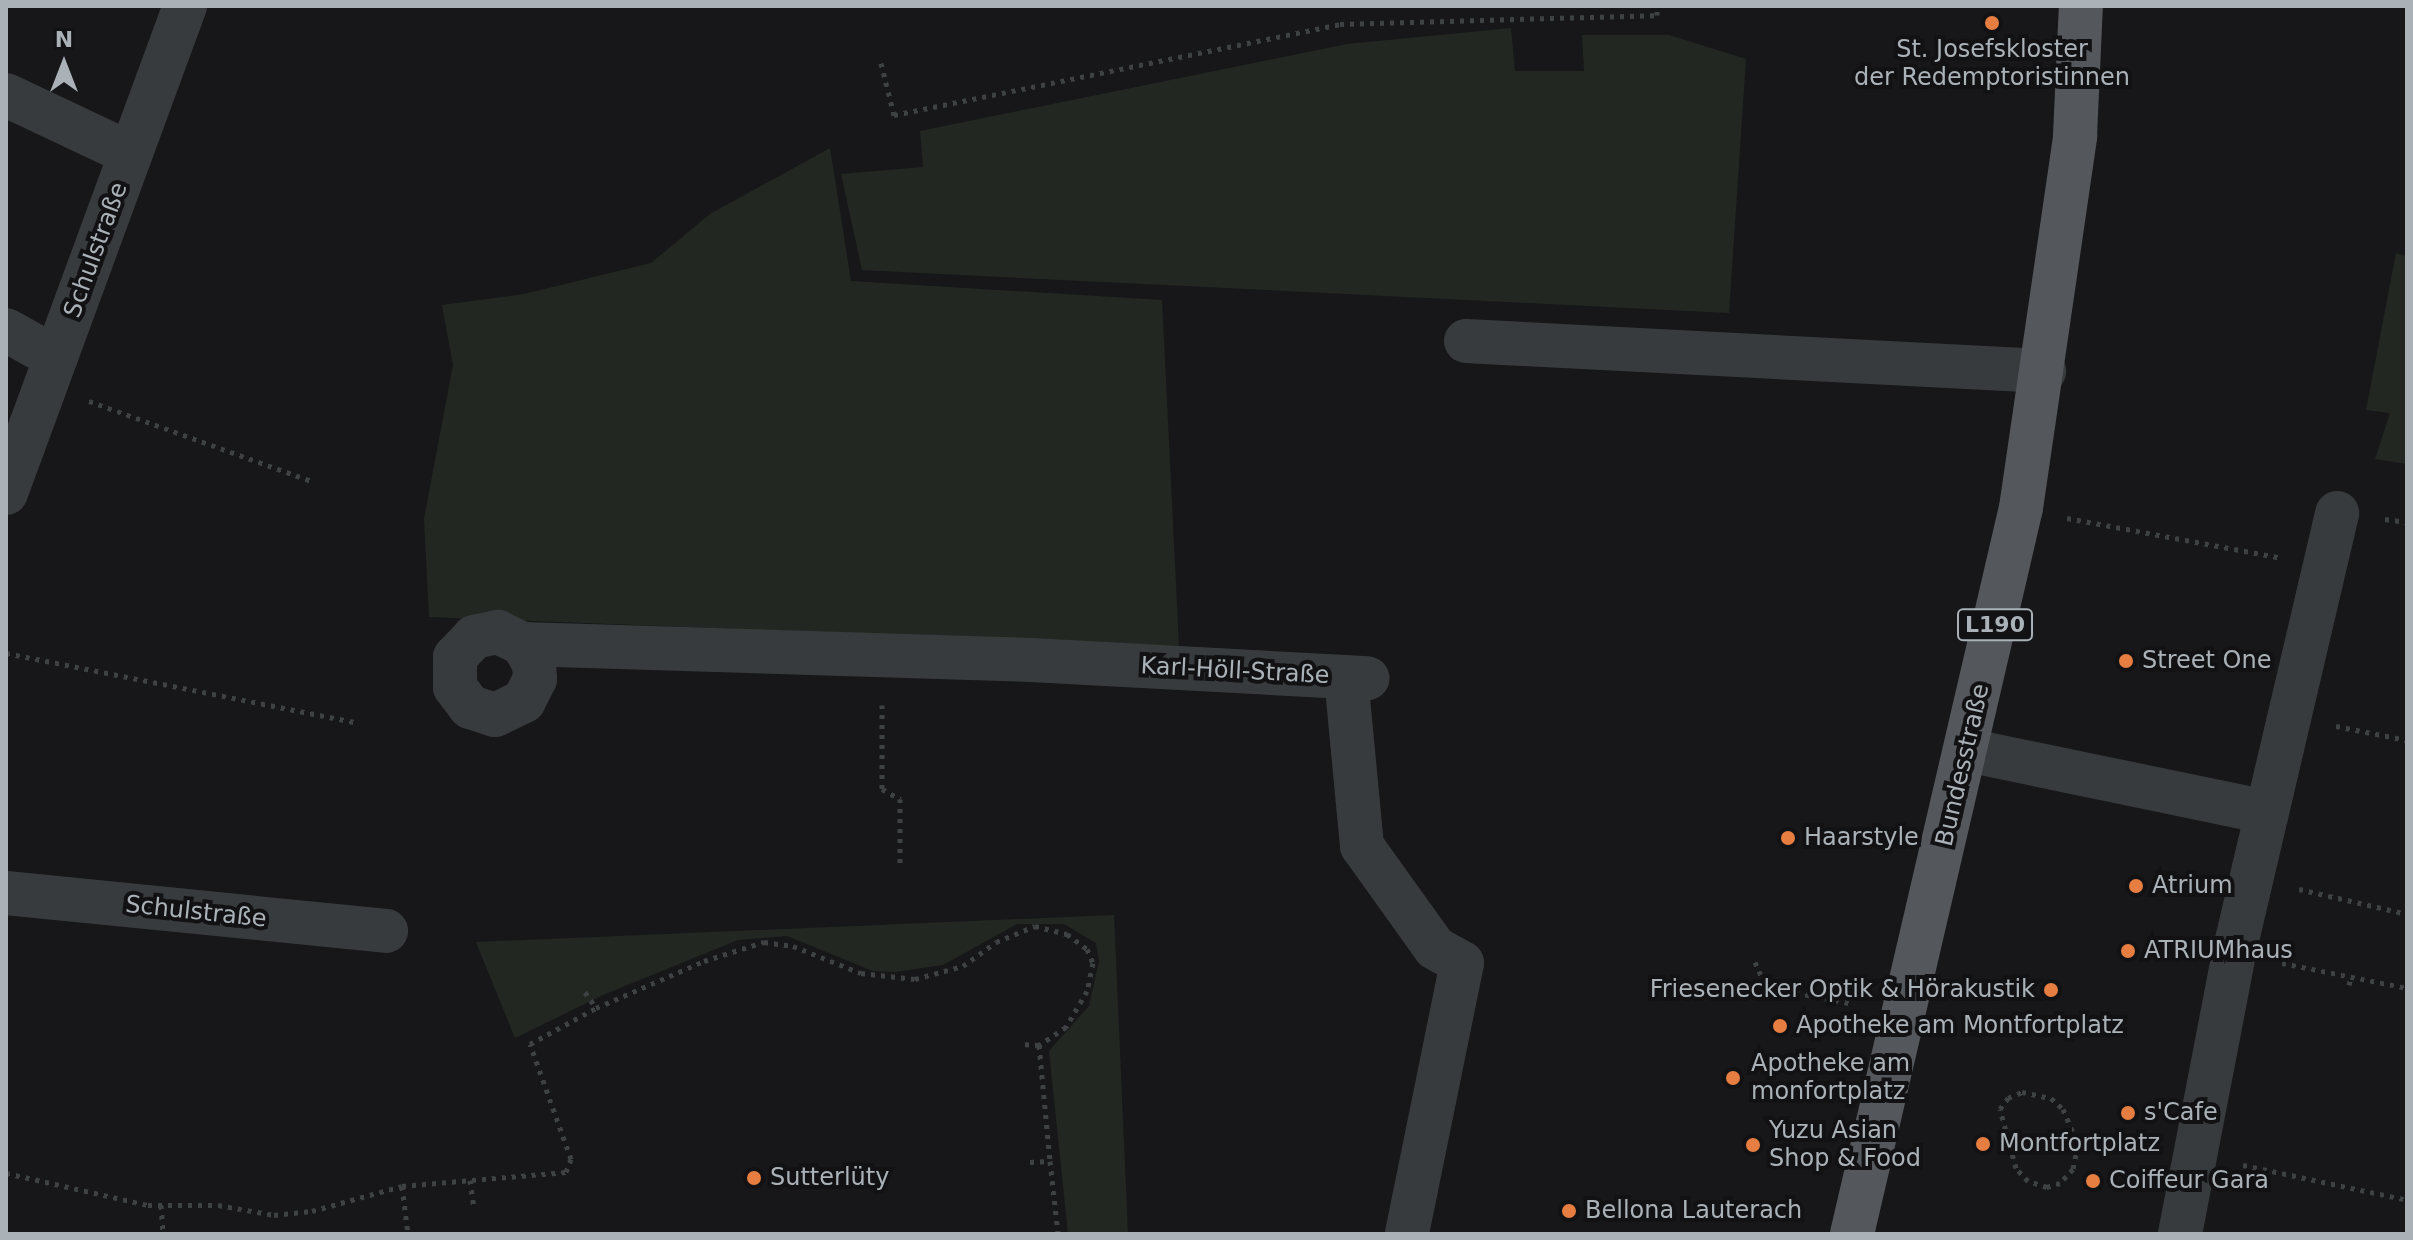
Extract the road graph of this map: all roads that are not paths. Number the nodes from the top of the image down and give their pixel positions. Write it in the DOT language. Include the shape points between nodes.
graph roads {
  1 [pos="185,6"];
  2 [pos="2081,6"];
  3 [pos="6,95"];
  4 [pos="131,154"];
  5 [pos="6,330"];
  6 [pos="1466,341"];
  7 [pos="2044,371"];
  8 [pos="51,372"];
  9 [pos="6,493"];
  10 [pos="2337,513"];
  11 [pos="523,644"];
  12 [pos="1967,750"];
  13 [pos="2266,812"];
  14 [pos="6,893"];
  15 [pos="386,931"];
  16 [pos="1407,1234"];
  17 [pos="1852,1234"];
  18 [pos="2180,1234"];
  1 -- 4 [label="street, Schulstraße"];
  2 -- 7 [label="main road, Bundesstraße / L190" via="2075,136"];
  3 -- 4 [label="street"];
  4 -- 8 [label="street, Schulstraße"];
  5 -- 8 [label="street"];
  6 -- 7 [label="street"];
  7 -- 12 [label="main road, Bundesstraße / L190" via="2021,508"];
  8 -- 9 [label="street, Schulstraße"];
  10 -- 13 [label="street"];
  11 -- 16 [label="street, Karl-Höll-Straße" via="1357,677 1362,846 1435,948 1462,963"];
  12 -- 13 [label="street"];
  12 -- 17 [label="main road, Bundesstraße / L190"];
  13 -- 18 [label="street"];
  14 -- 15 [label="street, Schulstraße"];
}
